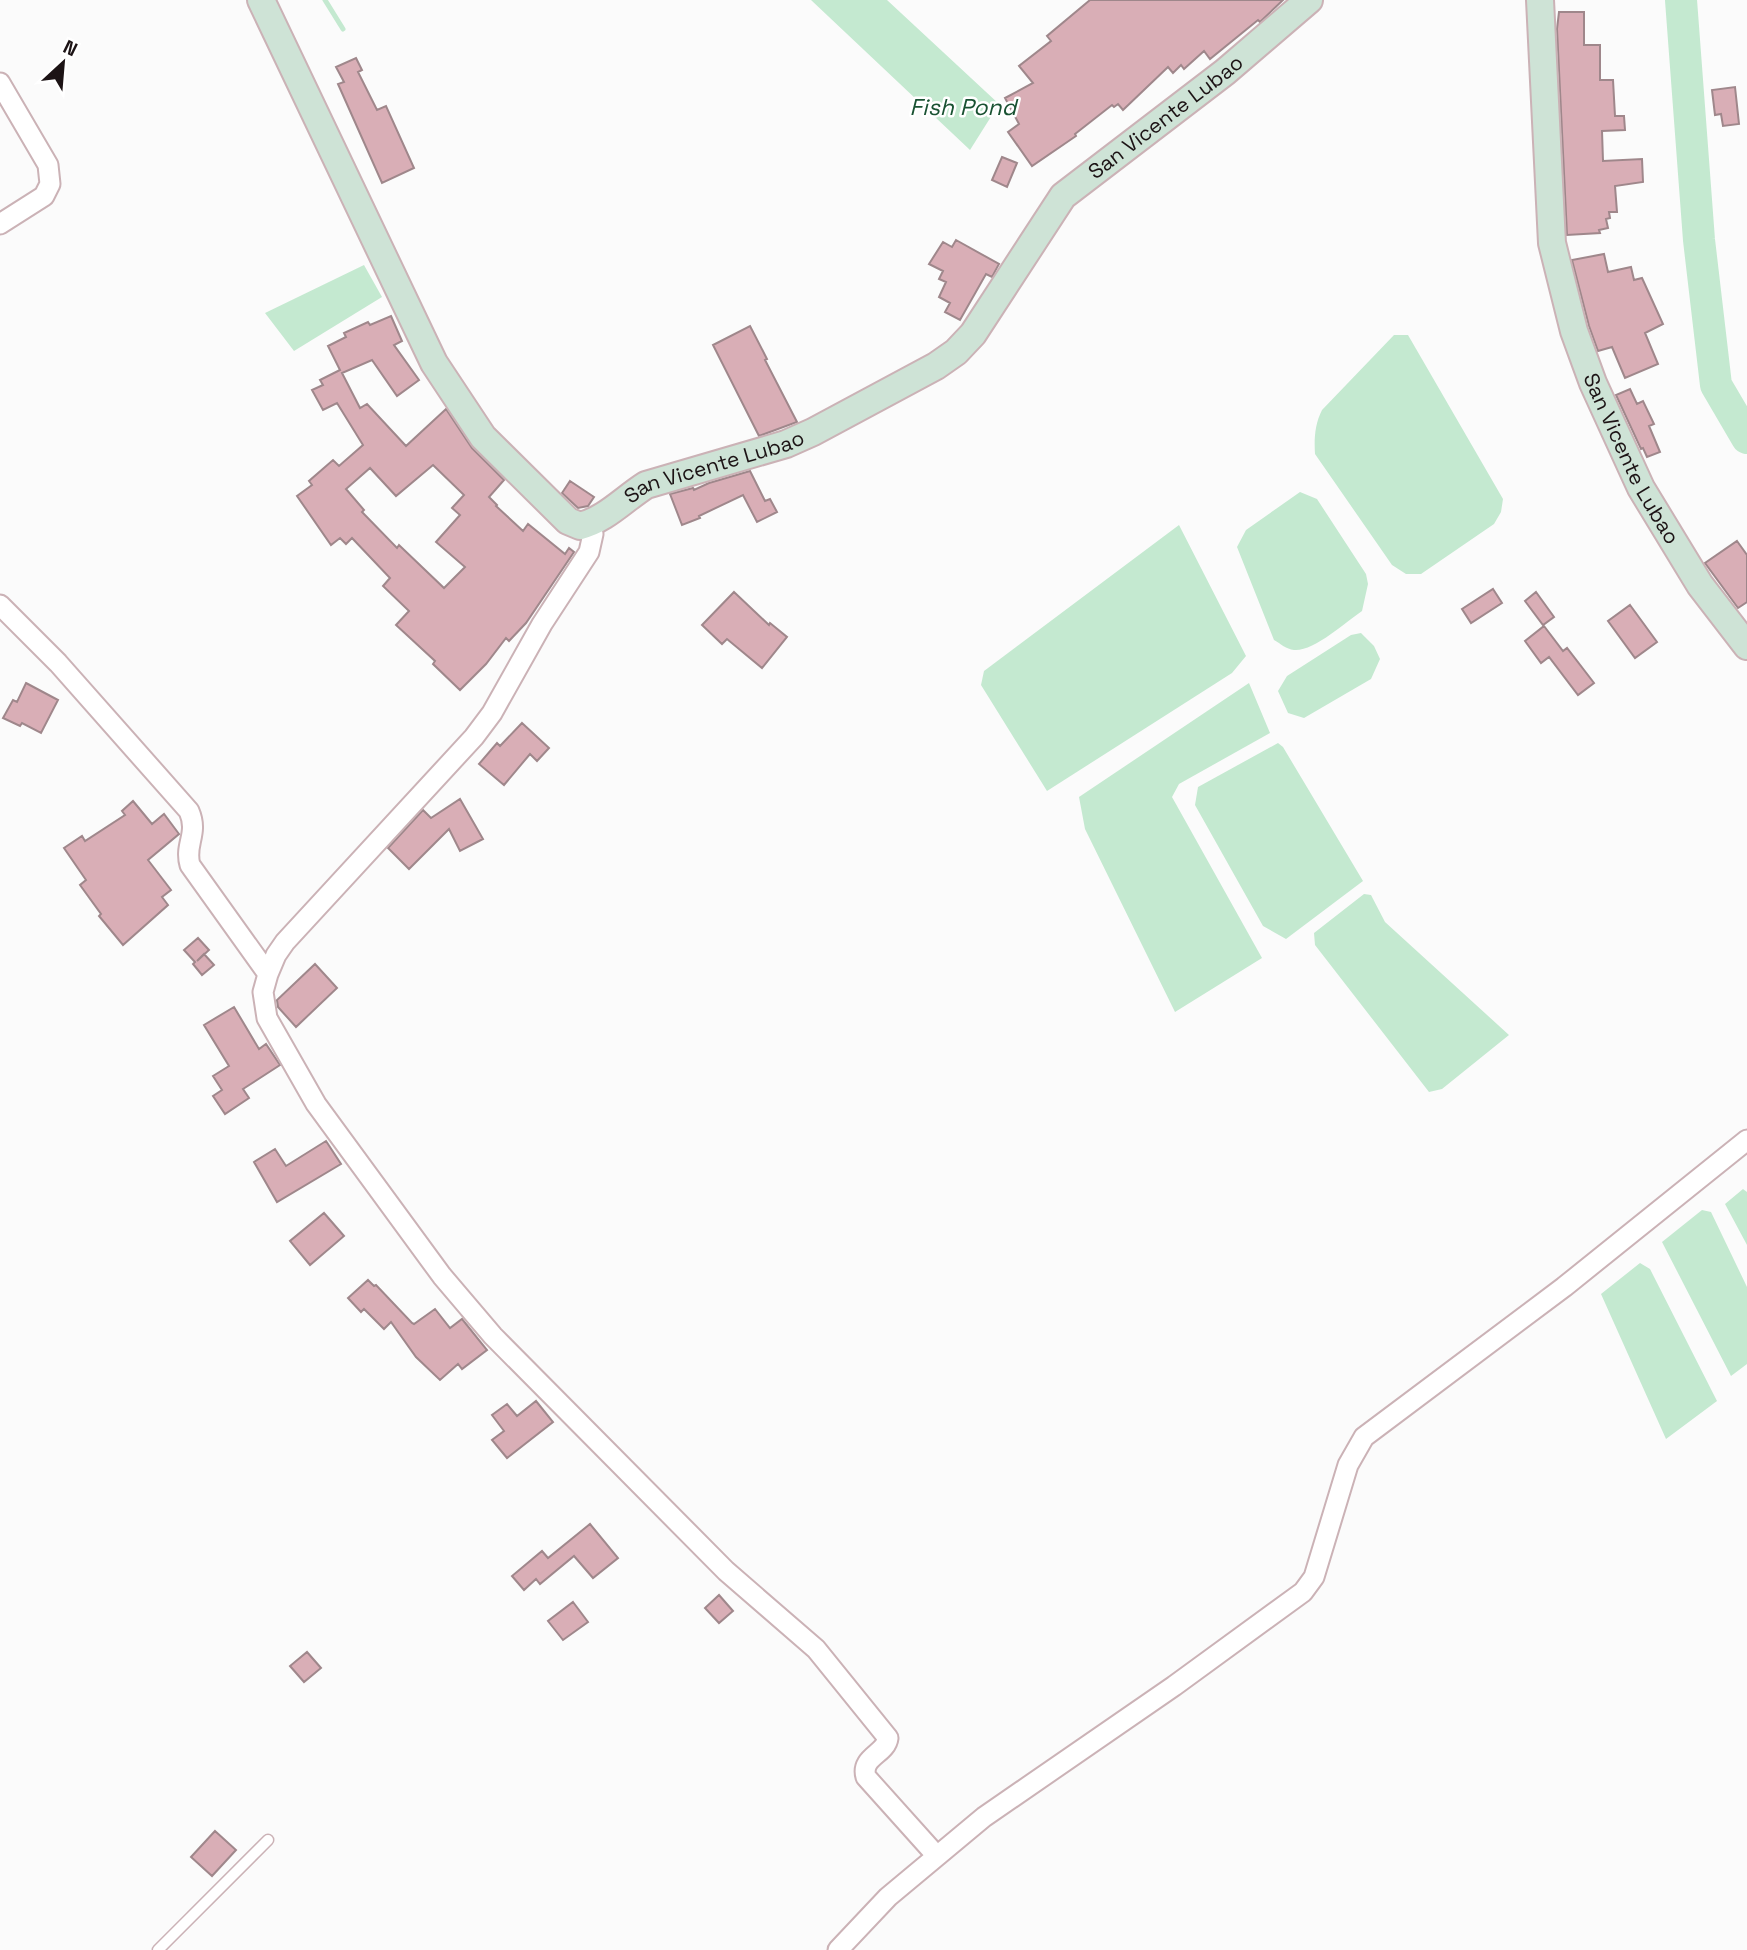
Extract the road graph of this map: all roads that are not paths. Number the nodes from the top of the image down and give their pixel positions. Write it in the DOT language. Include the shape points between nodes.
graph roads {
  1 [pos="261,0"];
  2 [pos="1309,0"];
  3 [pos="1540,0"];
  4 [pos="0,83"];
  5 [pos="0,224"];
  6 [pos="608,511"];
  7 [pos="0,605"];
  8 [pos="1747,646"];
  9 [pos="268,974"];
  10 [pos="1747,1140"];
  11 [pos="268,1840"];
  12 [pos="936,1855"];
  13 [pos="158,1950"];
  14 [pos="838,1950"];
  1 -- 6 [label="street" via="434,363 483,436 574,526"];
  2 -- 6 [label="street, San Vicente Lubao" via="1225,72 1063,197 973,334 956,352 813,432 646,485"];
  3 -- 8 [label="street, San Vicente Lubao" via="1552,243 1574,331 1592,383 1641,488 1700,585"];
  4 -- 5 [label="street" via="48,165 50,184 44,196"];
  6 -- 9 [label="street" via="593,534 589,552 492,713 285,942"];
  7 -- 9 [label="street" via="58,663 189,811 194,822 190,865"];
  9 -- 12 [label="street" via="263,992 267,1018 316,1104 442,1276 493,1336 726,1571 816,1649 888,1738 886,1746 866,1763 866,1777"];
  10 -- 12 [label="street" via="1564,1287 1364,1437 1348,1465 1314,1577 1303,1592"];
  11 -- 13 [label="lane"];
  12 -- 14 [label="street"];
}
